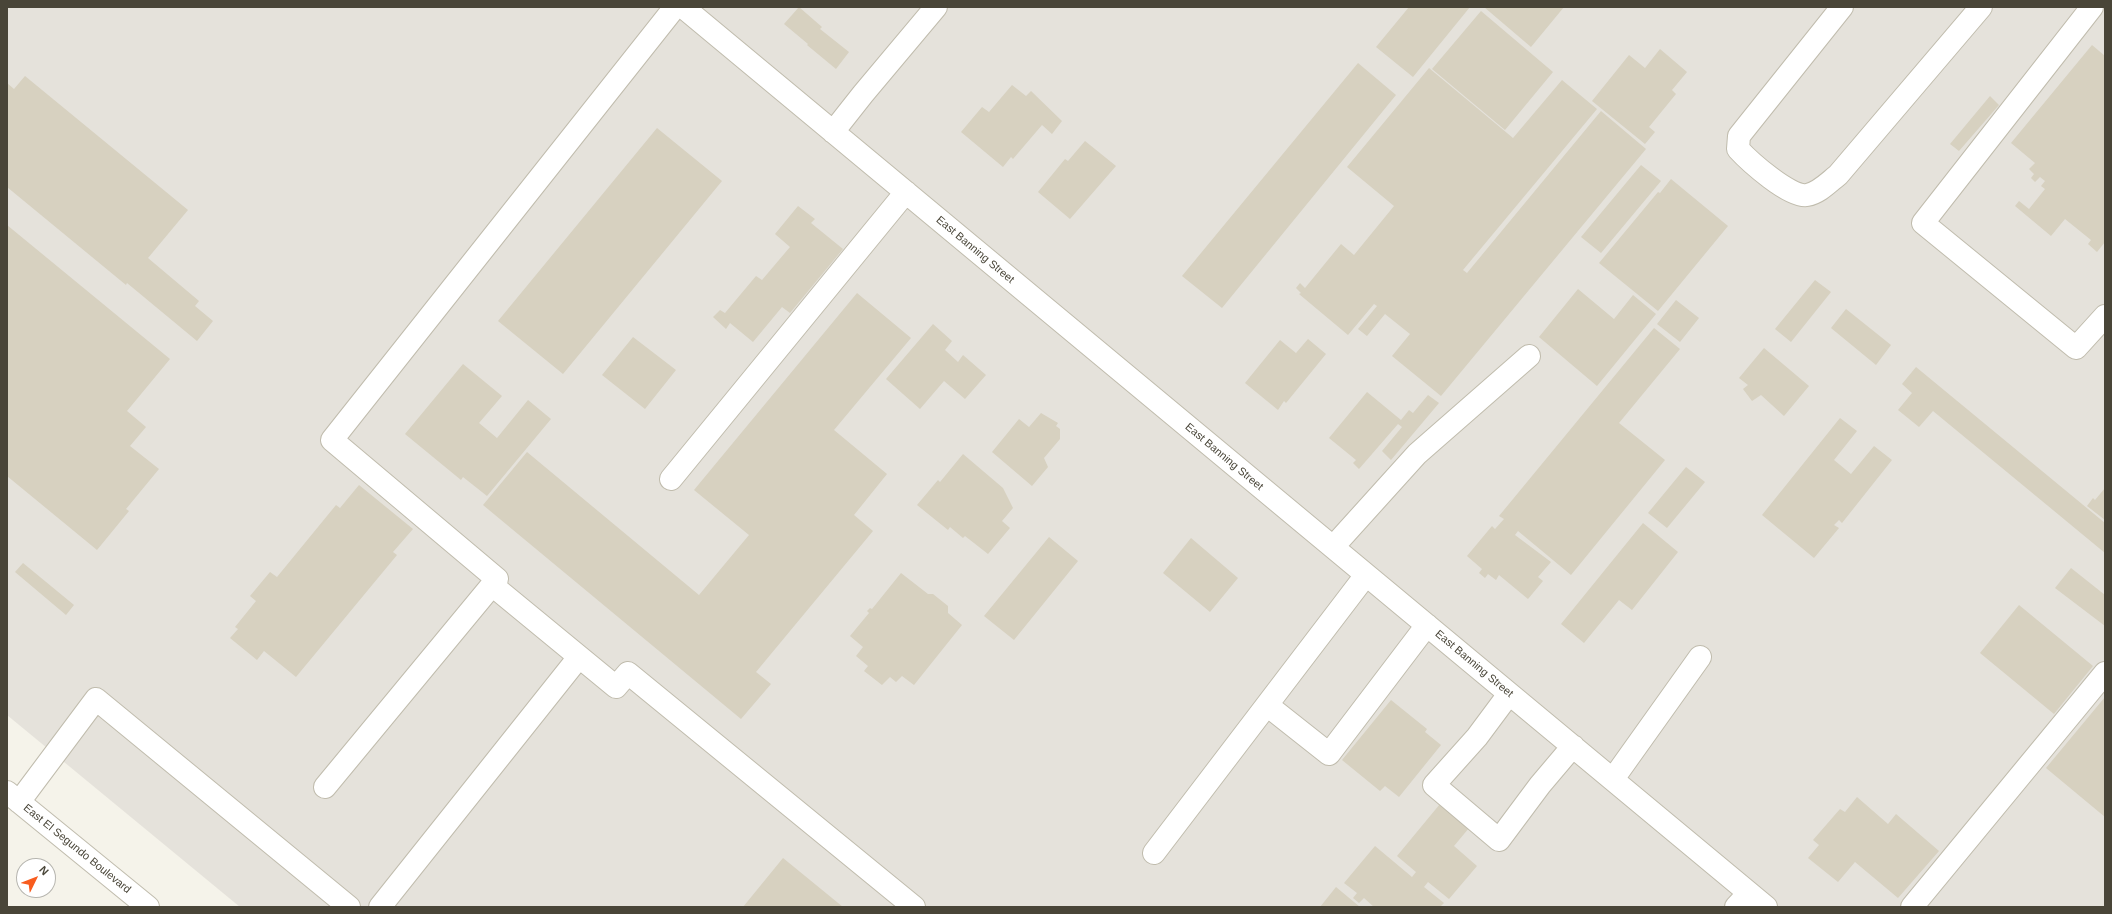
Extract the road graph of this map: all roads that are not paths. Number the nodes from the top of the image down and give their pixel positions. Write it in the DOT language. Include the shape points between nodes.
graph roads {
  1 [pos="675,7"];
  2 [pos="683,7"];
  3 [pos="936,7"];
  4 [pos="1842,7"];
  5 [pos="1981,7"];
  6 [pos="2092,7"];
  7 [pos="2096,7"];
  8 [pos="2105,14"];
  9 [pos="833,132"];
  10 [pos="906,192"];
  11 [pos="2105,316"];
  12 [pos="1528,356"];
  13 [pos="671,479"];
  14 [pos="1333,547"];
  15 [pos="1366,575"];
  16 [pos="492,585"];
  17 [pos="1427,625"];
  18 [pos="579,657"];
  19 [pos="1700,657"];
  20 [pos="2105,673"];
  21 [pos="1509,694"];
  22 [pos="1267,705"];
  23 [pos="1573,746"];
  24 [pos="1613,779"];
  25 [pos="325,787"];
  26 [pos="13,797"];
  27 [pos="1154,853"];
  28 [pos="1742,900"];
  29 [pos="148,907"];
  30 [pos="349,907"];
  31 [pos="380,907"];
  32 [pos="914,907"];
  33 [pos="1766,907"];
  34 [pos="1912,907"];
  1 -- 16 [label="street" via="332,440 497,578"];
  2 -- 9 [label="street, East Banning Street"];
  3 -- 9 [label="street"];
  4 -- 5 [label="street" via="1740,136 1738,149 1746,158 1792,192 1806,196 1819,191 1838,175"];
  6 -- 11 [label="street" via="1923,223 2076,348"];
  7 -- 8 [label="street"];
  9 -- 10 [label="street, East Banning Street"];
  10 -- 13 [label="street"];
  10 -- 14 [label="street, East Banning Street"];
  12 -- 14 [label="street" via="1417,454"];
  14 -- 15 [label="street, East Banning Street"];
  15 -- 17 [label="street, East Banning Street"];
  15 -- 22 [label="street"];
  16 -- 18 [label="street"];
  16 -- 25 [label="street"];
  17 -- 21 [label="street, East Banning Street"];
  17 -- 22 [label="street" via="1329,754"];
  18 -- 31 [label="street"];
  18 -- 32 [label="street" via="616,688 628,673"];
  19 -- 24 [label="street"];
  20 -- 34 [label="street"];
  21 -- 23 [label="street, East Banning Street"];
  21 -- 23 [label="street" via="1477,737 1434,785 1499,840"];
  22 -- 27 [label="street"];
  23 -- 24 [label="street, East Banning Street"];
  24 -- 28 [label="street, East Banning Street"];
  26 -- 29 [label="street, East El Segundo Boulevard"];
  26 -- 30 [label="street" via="96,699"];
  28 -- 33 [label="street, East Banning Street"];
}
